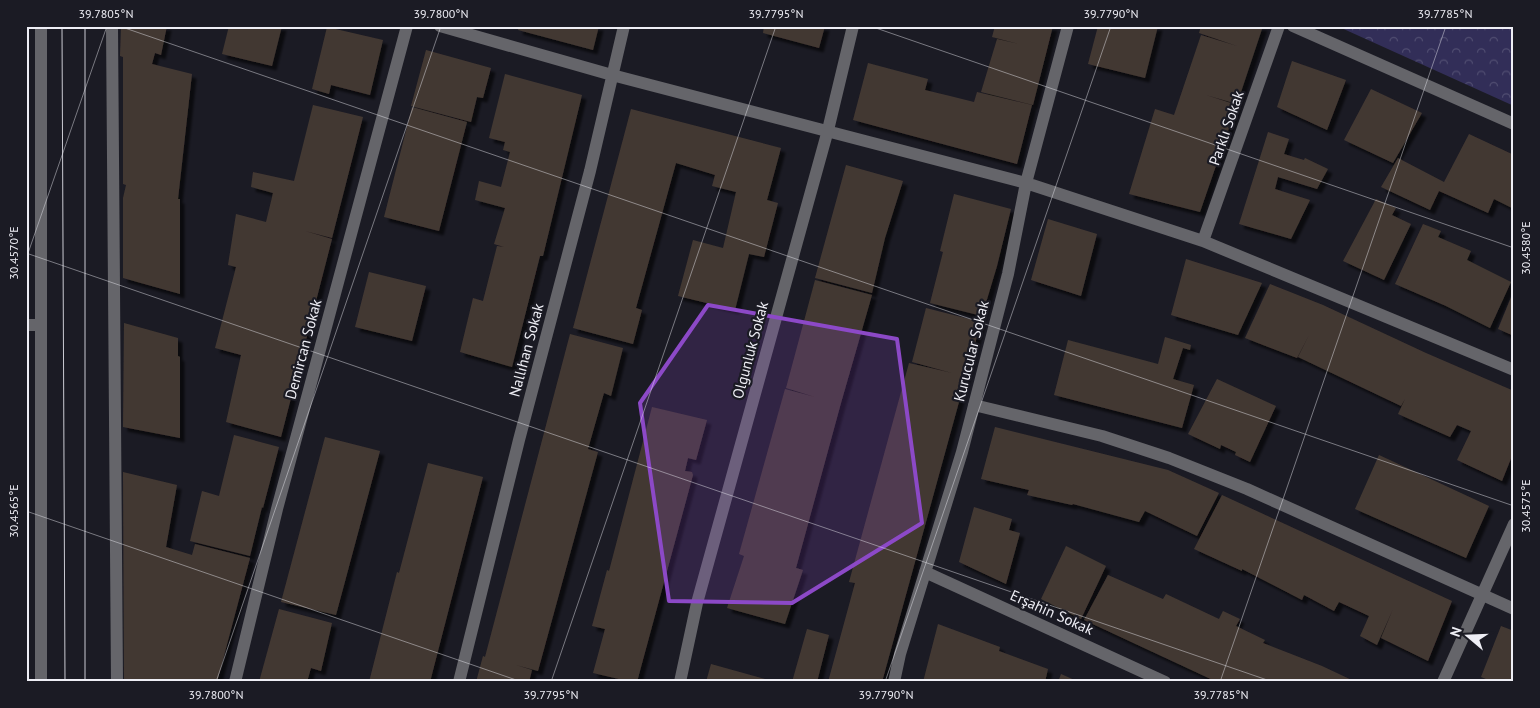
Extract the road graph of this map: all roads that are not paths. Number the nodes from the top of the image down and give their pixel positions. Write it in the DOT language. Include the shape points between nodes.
graph roads {
  1 [pos="41,26"];
  2 [pos="112,26"];
  3 [pos="406,26"];
  4 [pos="440,26"];
  5 [pos="624,26"];
  6 [pos="854,26"];
  7 [pos="1068,26"];
  8 [pos="1279,26"];
  9 [pos="1292,26"];
  10 [pos="612,74"];
  11 [pos="1514,124"];
  12 [pos="828,130"];
  13 [pos="1026,184"];
  14 [pos="1203,241"];
  15 [pos="26,325"];
  16 [pos="40,325"];
  17 [pos="1514,370"];
  18 [pos="974,405"];
  19 [pos="1514,524"];
  20 [pos="925,572"];
  21 [pos="1482,595"];
  22 [pos="1514,610"];
  23 [pos="41,682"];
  24 [pos="117,682"];
  25 [pos="235,682"];
  26 [pos="459,682"];
  27 [pos="680,682"];
  28 [pos="894,682"];
  29 [pos="1165,682"];
  30 [pos="1443,682"];
  1 -- 16 [label="street"];
  2 -- 24 [label="street"];
  3 -- 25 [label="street, Demircan Sokak" via="277,508"];
  4 -- 10 [label="street"];
  5 -- 10 [label="street, Nallıhan Sokak"];
  6 -- 12 [label="street, Olgunluk Sokak"];
  7 -- 13 [label="street, Kurucular Sokak"];
  8 -- 14 [label="street, Parklı Sokak"];
  9 -- 11 [label="street"];
  10 -- 12 [label="street"];
  10 -- 26 [label="street, Nallıhan Sokak"];
  12 -- 13 [label="street"];
  12 -- 27 [label="street, Olgunluk Sokak" via="698,603"];
  13 -- 14 [label="street"];
  13 -- 18 [label="street, Kurucular Sokak" via="1008,274"];
  14 -- 17 [label="street"];
  15 -- 16 [label="street"];
  16 -- 23 [label="street"];
  18 -- 20 [label="street, Kurucular Sokak"];
  18 -- 21 [label="street" via="1102,436 1169,458"];
  19 -- 21 [label="street"];
  20 -- 28 [label="street, Kurucular Sokak"];
  20 -- 29 [label="street, Erşahin Sokak"];
  21 -- 22 [label="street"];
  21 -- 30 [label="street"];
}
